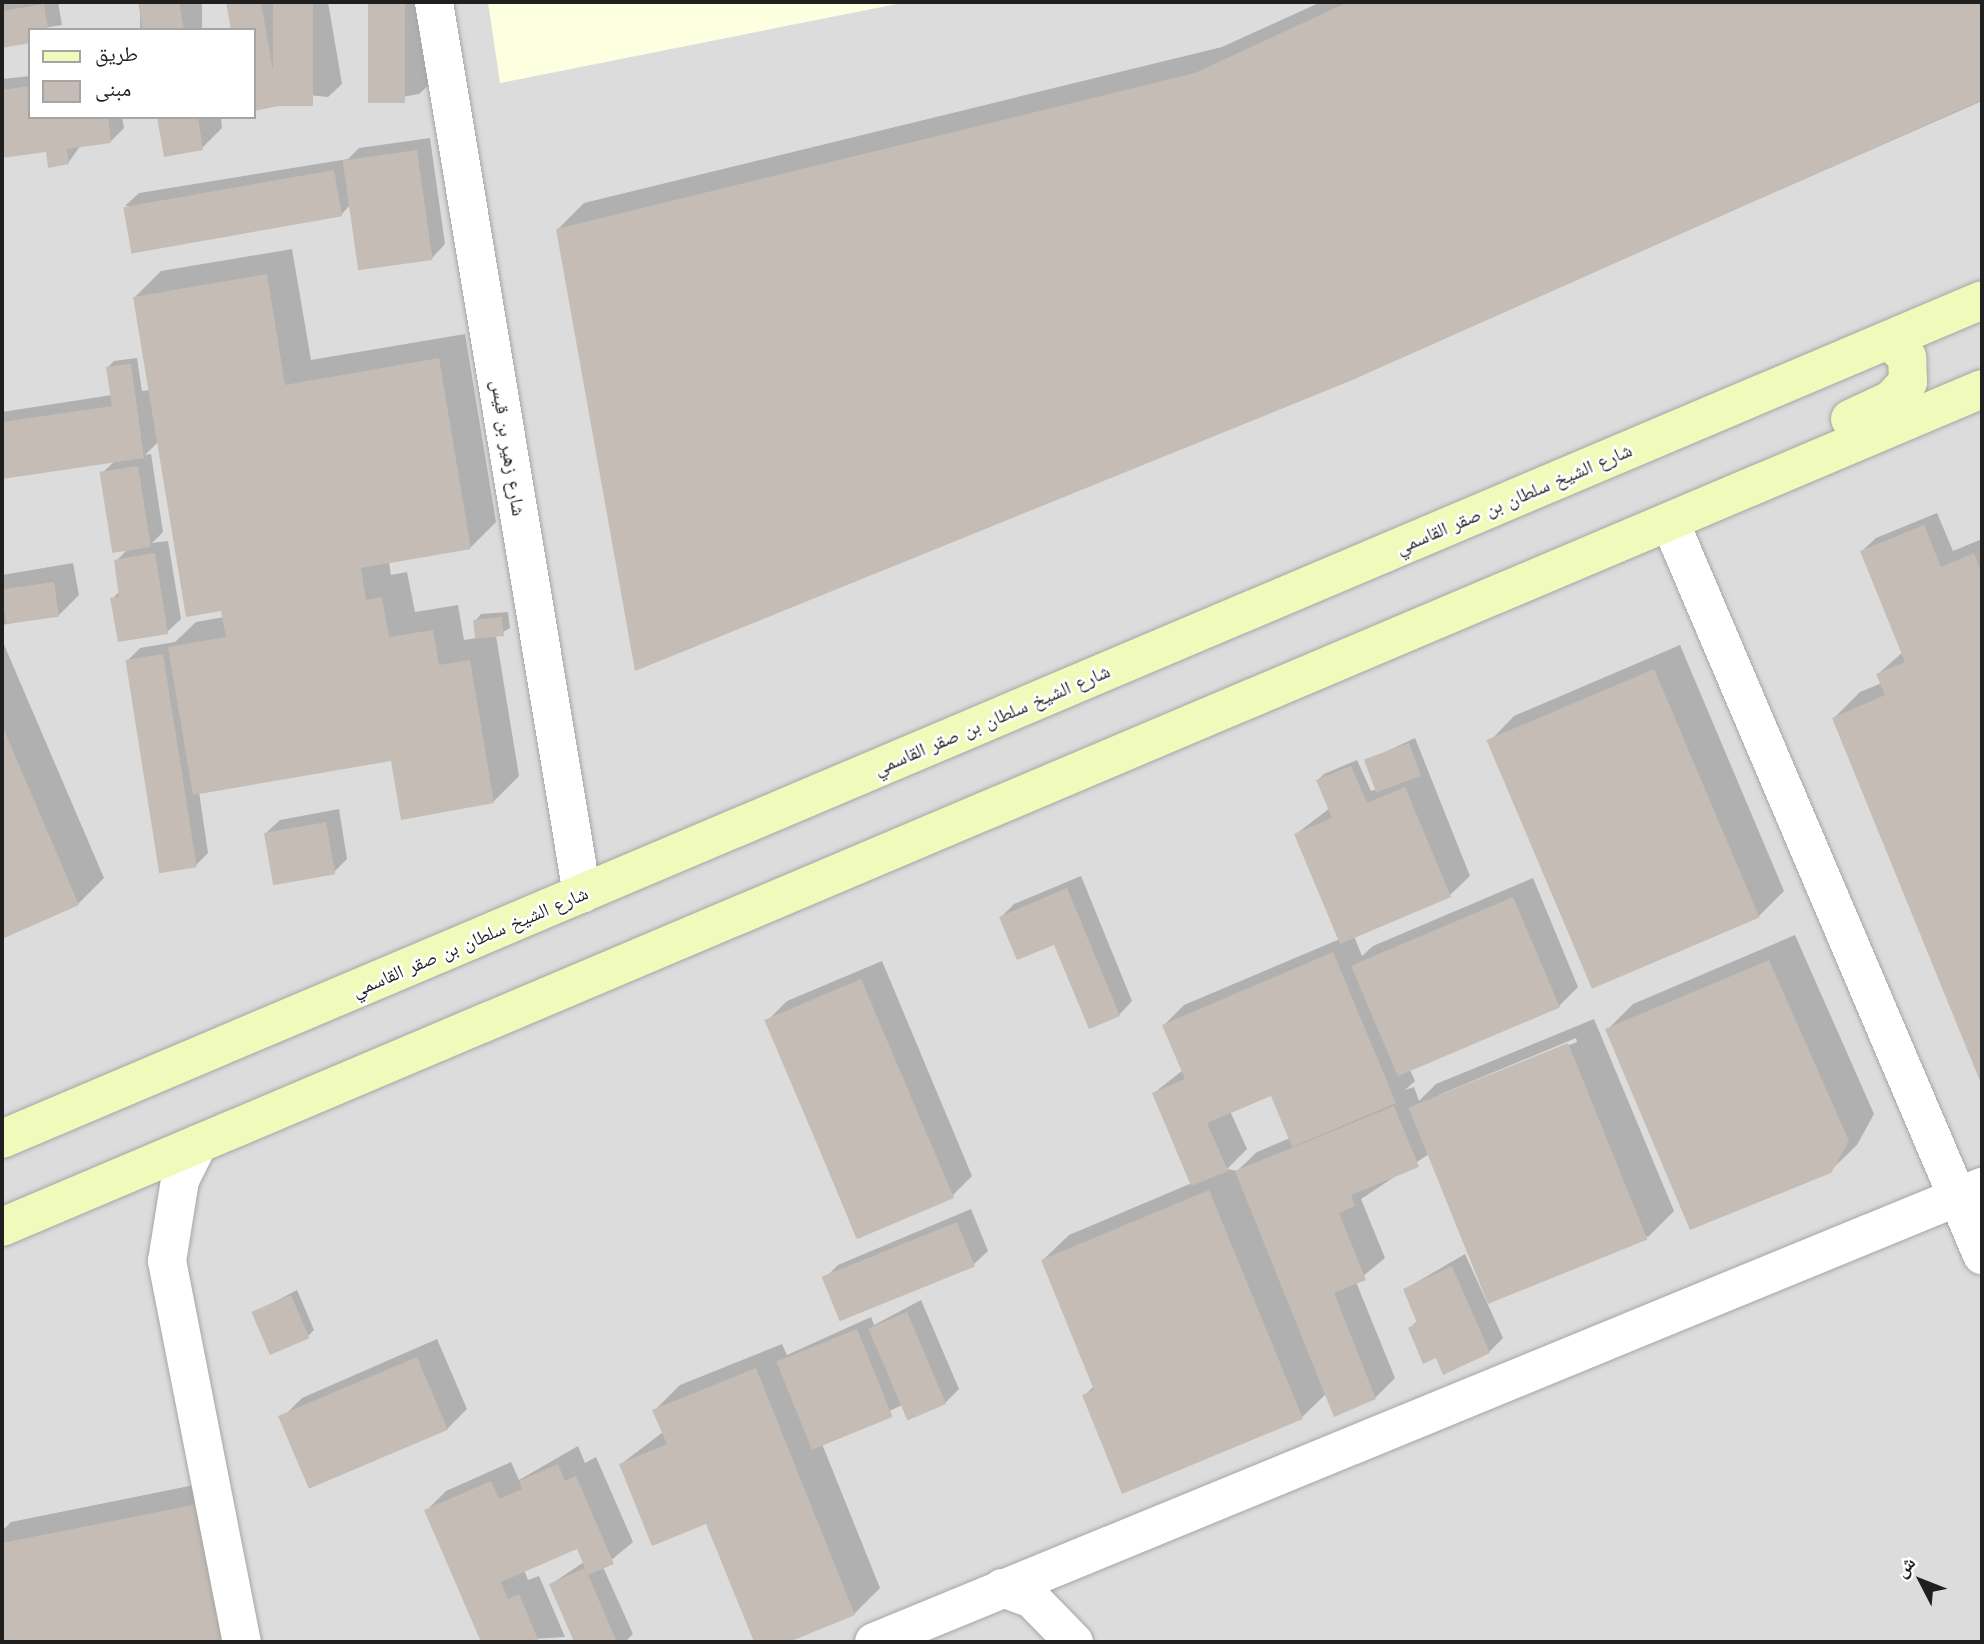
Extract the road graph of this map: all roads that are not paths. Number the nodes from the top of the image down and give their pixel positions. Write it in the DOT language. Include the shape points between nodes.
graph roads {
  1 [pos="434,2"];
  2 [pos="1982,300"];
  3 [pos="1888,340"];
  4 [pos="1982,389"];
  5 [pos="1751,487"];
  6 [pos="1670,522"];
  7 [pos="582,894"];
  8 [pos="2,1139"];
  9 [pos="198,1144"];
  10 [pos="1971,1192"];
  11 [pos="2,1227"];
  12 [pos="1982,1255"];
  13 [pos="1002,1588"];
  14 [pos="242,1642"];
  15 [pos="874,1642"];
  16 [pos="1074,1642"];
  1 -- 7 [label="street, شارع زهير بن قيس"];
  2 -- 3 [label="main road, شارع الشيخ سلطان بن صقر القاسمي"];
  3 -- 5 [label="main road" via="1907,357 1909,382 1902,393 1817,437"];
  3 -- 7 [label="main road, شارع الشيخ سلطان بن صقر القاسمي"];
  4 -- 5 [label="main road"];
  5 -- 6 [label="main road"];
  6 -- 9 [label="main road"];
  6 -- 10 [label="street"];
  7 -- 8 [label="main road, شارع الشيخ سلطان بن صقر القاسمي"];
  9 -- 11 [label="main road"];
  9 -- 14 [label="street" via="180,1180 167,1261"];
  10 -- 12 [label="street"];
  10 -- 13 [label="street"];
  13 -- 15 [label="street"];
  13 -- 16 [label="street" via="1032,1599"];
}
